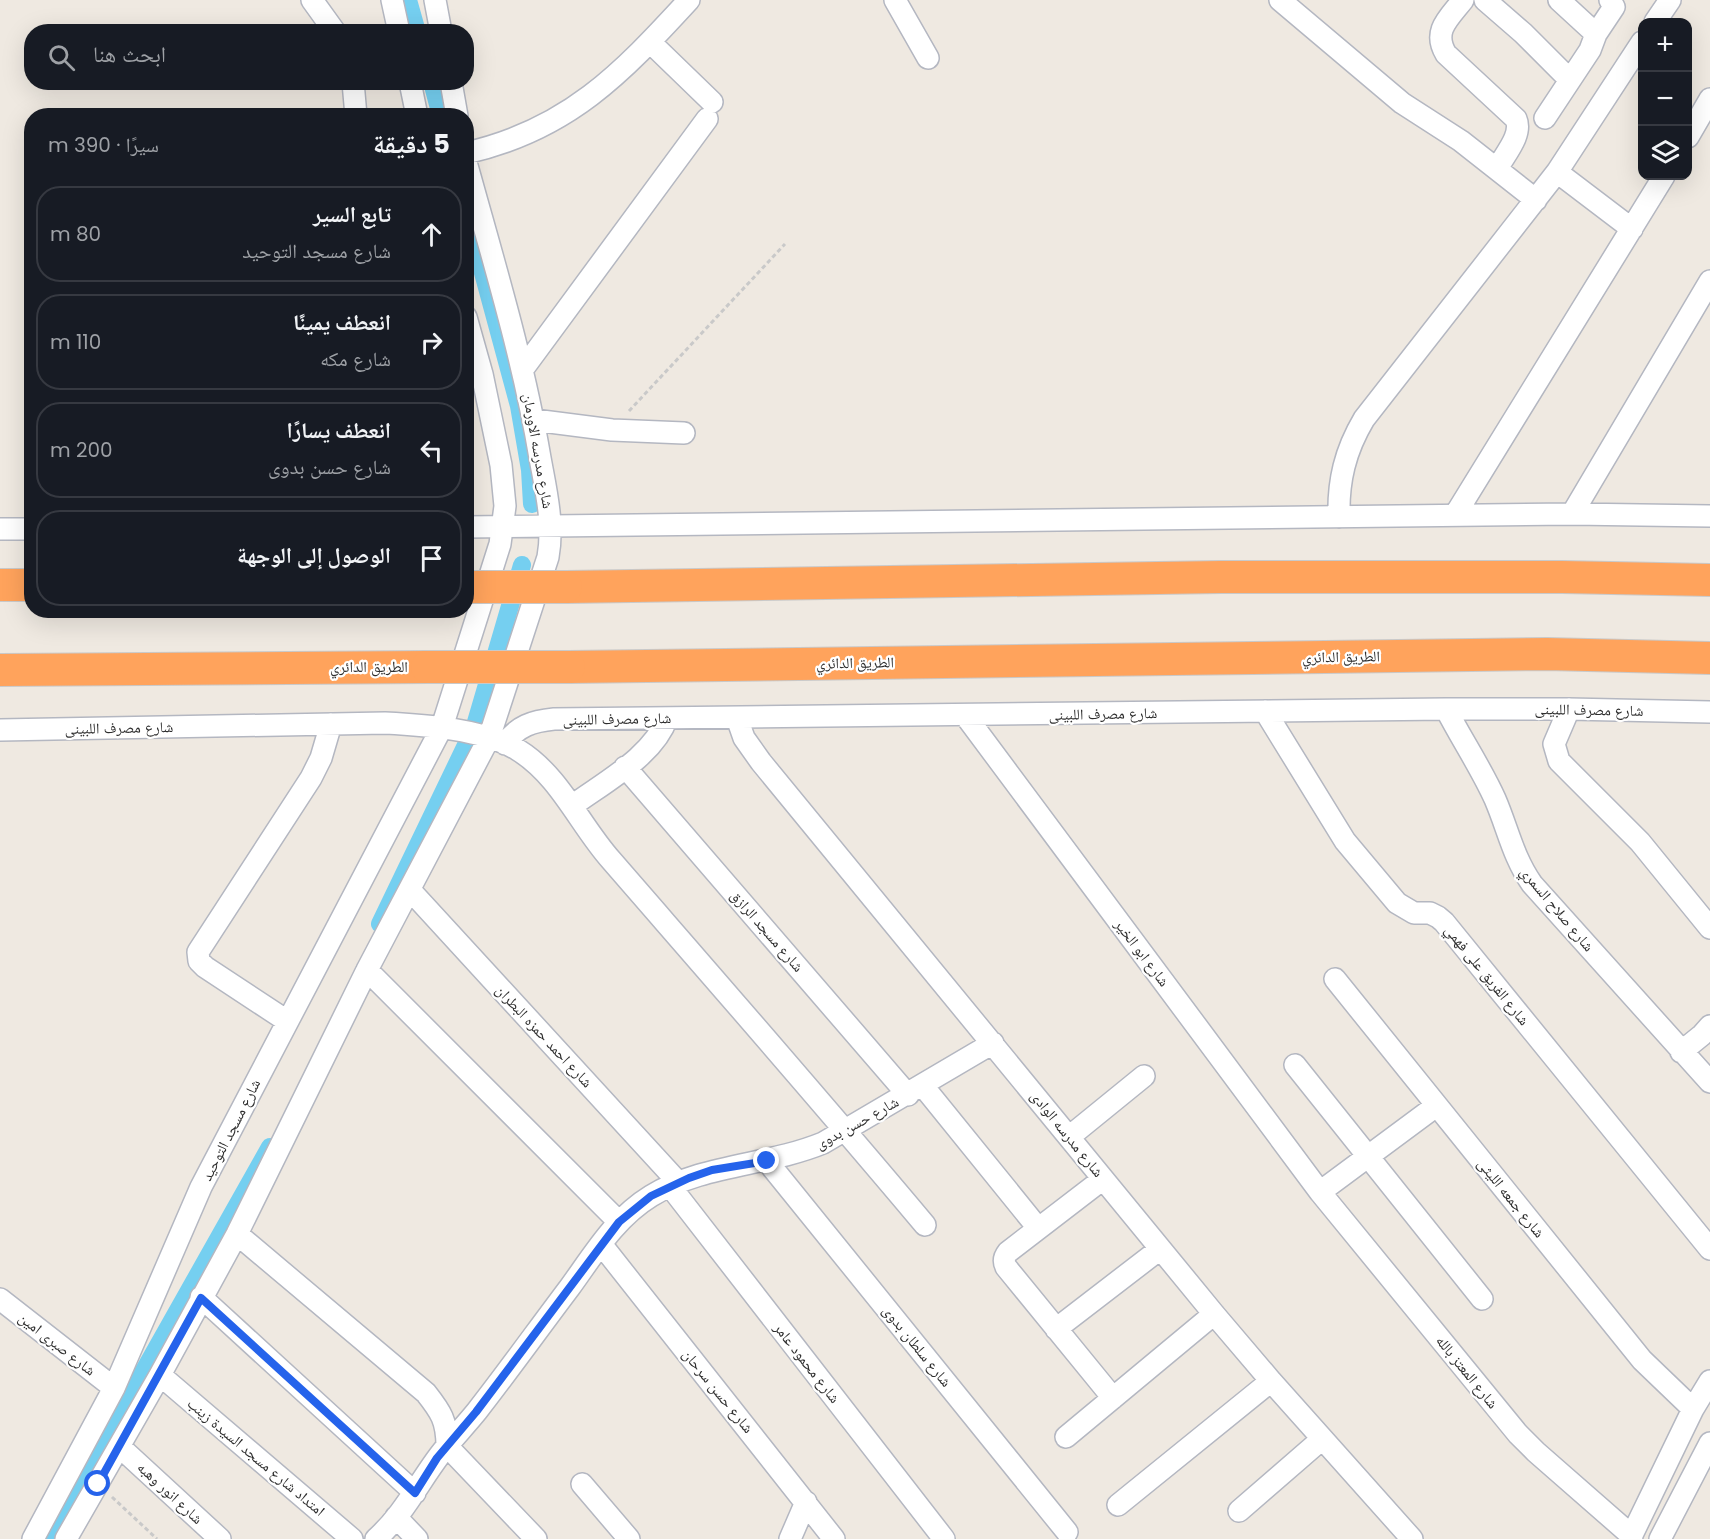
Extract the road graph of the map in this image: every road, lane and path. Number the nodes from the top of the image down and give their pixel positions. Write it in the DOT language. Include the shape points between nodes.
graph roads {
  1 [pos="312,0"];
  2 [pos="392,0"];
  3 [pos="435,0"];
  4 [pos="689,0"];
  5 [pos="895,0"];
  6 [pos="1280,0"];
  7 [pos="1463,0"];
  8 [pos="1485,0"];
  9 [pos="1559,0"];
  10 [pos="1610,0"];
  11 [pos="1670,0"];
  12 [pos="1658,18"];
  13 [pos="329,24"];
  14 [pos="397,24"];
  15 [pos="440,24"];
  16 [pos="1596,34"];
  17 [pos="650,42"];
  18 [pos="1638,48"];
  19 [pos="928,58"];
  20 [pos="1570,80"];
  21 [pos="354,90"];
  22 [pos="412,90"];
  23 [pos="452,90"];
  24 [pos="1710,99"];
  25 [pos="355,108"];
  26 [pos="415,108"];
  27 [pos="456,108"];
  28 [pos="1545,118"];
  29 [pos="1692,130"];
  30 [pos="474,151"];
  31 [pos="1497,169"];
  32 [pos="1557,172"];
  33 [pos="1662,180"];
  34 [pos="474,191"];
  35 [pos="1536,200"];
  36 [pos="1632,229"];
  37 [pos="785,244"];
  38 [pos="1710,281"];
  39 [pos="523,369"];
  40 [pos="474,370"];
  41 [pos="534,420"];
  42 [pos="612,430"];
  43 [pos="684,433"];
  44 [pos="1572,514"];
  45 [pos="1455,515"];
  46 [pos="1710,516"];
  47 [pos="1339,517"];
  48 [pos="474,527"];
  49 [pos="503,527"];
  50 [pos="551,527"];
  51 [pos="0,529"];
  52 [pos="24,529"];
  53 [pos="1710,580"];
  54 [pos="0,585"];
  55 [pos="24,585"];
  56 [pos="474,587"];
  57 [pos="1710,658"];
  58 [pos="0,670"];
  59 [pos="1446,709"];
  60 [pos="1569,709"];
  61 [pos="1264,711"];
  62 [pos="1710,712"];
  63 [pos="965,715"];
  64 [pos="667,718"];
  65 [pos="737,718"];
  66 [pos="331,724"];
  67 [pos="442,728"];
  68 [pos="0,730"];
  69 [pos="497,741"];
  70 [pos="626,767"];
  71 [pos="572,806"];
  72 [pos="410,890"];
  73 [pos="1710,928"];
  74 [pos="367,970"];
  75 [pos="1335,979"];
  76 [pos="287,1021"];
  77 [pos="1710,1026"];
  78 [pos="993,1043"];
  79 [pos="1681,1052"];
  80 [pos="1295,1065"];
  81 [pos="1144,1076"];
  82 [pos="1710,1082"];
  83 [pos="916,1090"];
  84 [pos="1436,1106"];
  85 [pos="846,1130"];
  86 [pos="1069,1137"];
  87 [pos="1367,1156"];
  88 [pos="767,1161"];
  89 [pos="1103,1179"];
  90 [pos="674,1184"];
  91 [pos="1320,1191"];
  92 [pos="619,1222"];
  93 [pos="925,1225"];
  94 [pos="1038,1228"];
  95 [pos="237,1233"];
  96 [pos="601,1244"];
  97 [pos="1160,1249"];
  98 [pos="1710,1249"];
  99 [pos="201,1298"];
  100 [pos="0,1299"];
  101 [pos="1482,1299"];
  102 [pos="1214,1314"];
  103 [pos="1056,1329"];
  104 [pos="160,1375"];
  105 [pos="1271,1381"];
  106 [pos="1710,1381"];
  107 [pos="114,1388"];
  108 [pos="1113,1398"];
  109 [pos="1693,1409"];
  110 [pos="1066,1437"];
  111 [pos="1322,1439"];
  112 [pos="1710,1443"];
  113 [pos="447,1446"];
  114 [pos="120,1447"];
  115 [pos="98,1484"];
  116 [pos="582,1484"];
  117 [pos="415,1493"];
  118 [pos="806,1502"];
  119 [pos="1118,1505"];
  120 [pos="1239,1511"];
  121 [pos="1644,1512"];
  122 [pos="396,1517"];
  123 [pos="1067,1532"];
  124 [pos="1666,1536"];
  125 [pos="1631,1537"];
  126 [pos="33,1539"];
  127 [pos="66,1539"];
  128 [pos="157,1539"];
  129 [pos="220,1539"];
  130 [pos="352,1539"];
  131 [pos="376,1539"];
  132 [pos="417,1539"];
  133 [pos="536,1539"];
  134 [pos="629,1539"];
  135 [pos="790,1539"];
  136 [pos="834,1539"];
  137 [pos="944,1539"];
  138 [pos="1412,1539"];
  1 -- 13 [label="street"];
  2 -- 14 [label="street"];
  3 -- 15 [label="street"];
  4 -- 17 [label="street"];
  5 -- 19 [label="street"];
  6 -- 31 [label="street" via="1402,103"];
  7 -- 31 [label="street" via="1442,28 1440,45 1516,119 1517,133"];
  8 -- 20 [label="street"];
  9 -- 16 [label="street"];
  10 -- 16 [label="street" via="1612,12"];
  11 -- 12 [label="street"];
  16 -- 20 [label="street"];
  17 -- 30 [label="street" via="563,116 515,139"];
  17 -- 39 [label="street" via="709,110"];
  18 -- 32 [label="street"];
  20 -- 28 [label="street"];
  21 -- 25 [label="street"];
  22 -- 26 [label="street"];
  23 -- 27 [label="street"];
  24 -- 29 [label="street"];
  31 -- 35 [label="street"];
  32 -- 35 [label="street"];
  32 -- 36 [label="street"];
  33 -- 36 [label="street"];
  34 -- 39 [label="street, شارع مدرسه الاورمان"];
  35 -- 47 [label="street" via="1364,419 1343,465"];
  36 -- 45 [label="street"];
  37 -- 42 [label="path"];
  38 -- 44 [label="street"];
  39 -- 41 [label="street, شارع مدرسه الاورمان"];
  40 -- 49 [label="street" via="501,465"];
  41 -- 42 [label="street"];
  41 -- 50 [label="street, شارع مدرسه الاورمان"];
  42 -- 43 [label="street"];
  44 -- 45 [label="street"];
  44 -- 46 [label="street"];
  45 -- 47 [label="street"];
  47 -- 50 [label="street"];
  48 -- 49 [label="street"];
  49 -- 50 [label="street"];
  49 -- 67 [label="street"];
  50 -- 69 [label="street, شارع مدرسه الاورمان" via="548,556"];
  51 -- 52 [label="street"];
  53 -- 56 [label="highway, bridge" via="1221,577"];
  54 -- 55 [label="highway"];
  57 -- 58 [label="highway, الطريق الدائري, bridge" via="1547,654"];
  59 -- 60 [label="street, شارع مصرف اللبينى"];
  59 -- 61 [label="street, شارع مصرف اللبينى"];
  59 -- 79 [label="street, شارع صلاح السمري" via="1495,800 1521,868"];
  60 -- 62 [label="street, شارع مصرف اللبينى"];
  60 -- 73 [label="street" via="1554,744 1559,761 1640,842"];
  61 -- 63 [label="street, شارع مصرف اللبينى"];
  61 -- 98 [label="street, شارع الفريق على فهمي" via="1352,850 1397,903 1414,913 1438,916 1444,922"];
  63 -- 65 [label="street, شارع مصرف اللبينى"];
  63 -- 91 [label="street, شارع ابو الخير"];
  64 -- 65 [label="street, شارع مصرف اللبينى"];
  64 -- 69 [label="street, شارع مصرف اللبينى" via="542,720"];
  64 -- 70 [label="street" via="648,750"];
  65 -- 78 [label="street, شارع مدرسه الوادى" via="744,738 761,762"];
  66 -- 67 [label="street, شارع مصرف اللبينى"];
  66 -- 68 [label="street, شارع مصرف اللبينى"];
  66 -- 76 [label="street" via="311,778 198,952 205,967"];
  67 -- 69 [label="street, شارع مصرف اللبينى"];
  67 -- 76 [label="street, شارع مسجد التوحيد"];
  69 -- 71 [label="street" via="516,749 545,772"];
  69 -- 72 [label="street"];
  70 -- 71 [label="street"];
  70 -- 83 [label="street, شارع مسجد الرازق"];
  71 -- 85 [label="street" via="597,844"];
  72 -- 74 [label="street"];
  72 -- 90 [label="street, شارع احمد حمزه البطران"];
  74 -- 92 [label="street"];
  74 -- 95 [label="street"];
  75 -- 84 [label="street, شارع جمعه الليثى"];
  76 -- 107 [label="street, شارع مسجد التوحيد" via="201,1187"];
  77 -- 79 [label="street"];
  78 -- 83 [label="street, شارع حسن بدوى"];
  78 -- 86 [label="street, شارع مدرسه الوادى"];
  79 -- 82 [label="street, شارع صلاح السمري"];
  80 -- 87 [label="street"];
  81 -- 86 [label="street"];
  83 -- 85 [label="street, شارع حسن بدوى"];
  83 -- 94 [label="street, شارع مسجد الرازق"];
  84 -- 87 [label="street"];
  84 -- 109 [label="street, شارع جمعه الليثى" via="1642,1360"];
  85 -- 88 [label="street, شارع حسن بدوى" via="799,1153"];
  85 -- 93 [label="street"];
  86 -- 89 [label="street, شارع مدرسه الوادى"];
  87 -- 91 [label="street"];
  87 -- 101 [label="street"];
  88 -- 90 [label="street, شارع حسن بدوى" via="712,1170"];
  88 -- 123 [label="street, شارع سلطان بدوى"];
  89 -- 94 [label="street"];
  89 -- 97 [label="street, شارع مدرسه الوادى"];
  90 -- 92 [label="street, شارع حسن بدوى" via="651,1196"];
  90 -- 137 [label="street, شارع محمود عامر"];
  91 -- 125 [label="street, شارع المعتز بالله" via="1518,1434"];
  92 -- 96 [label="street, شارع حسن بدوى"];
  94 -- 103 [label="street" via="1008,1252 1004,1262"];
  95 -- 99 [label="street"];
  95 -- 113 [label="street" via="426,1393 441,1412"];
  96 -- 113 [label="street, شارع حسن بدوى"];
  96 -- 118 [label="street, شارع حسن سرحان"];
  97 -- 102 [label="street, شارع مدرسه الوادى"];
  97 -- 103 [label="street"];
  99 -- 104 [label="street"];
  99 -- 117 [label="street"];
  100 -- 107 [label="street, شارع صبرى امين"];
  102 -- 105 [label="street, شارع مدرسه الوادى"];
  102 -- 108 [label="street"];
  103 -- 108 [label="street"];
  104 -- 114 [label="street"];
  104 -- 130 [label="street, امتداد شارع مسجد السيدة زينب"];
  105 -- 111 [label="street, شارع مدرسه الوادى"];
  105 -- 119 [label="street"];
  106 -- 109 [label="street"];
  107 -- 126 [label="street, شارع مسجد التوحيد"];
  108 -- 110 [label="street"];
  109 -- 121 [label="street"];
  111 -- 120 [label="street"];
  111 -- 138 [label="street, شارع مدرسه الوادى"];
  112 -- 124 [label="street"];
  113 -- 117 [label="street, شارع حسن بدوى"];
  113 -- 133 [label="street"];
  114 -- 115 [label="street"];
  114 -- 129 [label="street, شارع انور وهبه"];
  115 -- 127 [label="street"];
  115 -- 128 [label="path"];
  116 -- 134 [label="street"];
  117 -- 122 [label="street, شارع حسن بدوى"];
  118 -- 135 [label="street"];
  118 -- 136 [label="street, شارع حسن سرحان"];
  121 -- 124 [label="street"];
  121 -- 125 [label="street"];
  122 -- 131 [label="street, شارع حسن بدوى"];
  122 -- 132 [label="street"];
}
